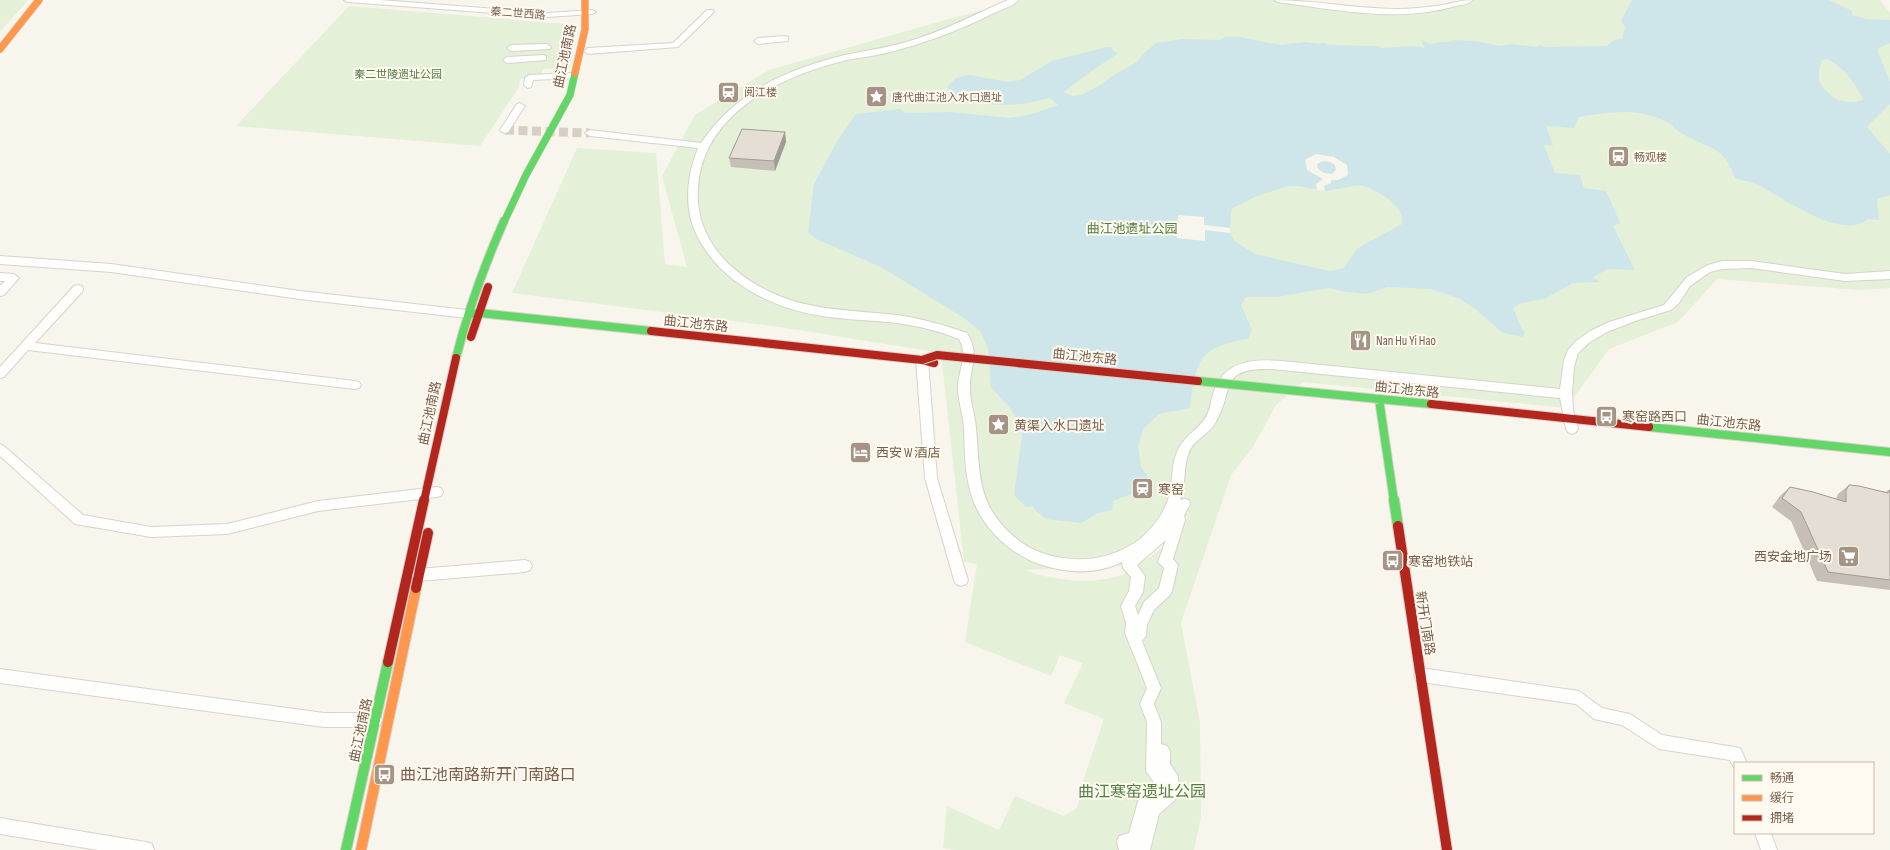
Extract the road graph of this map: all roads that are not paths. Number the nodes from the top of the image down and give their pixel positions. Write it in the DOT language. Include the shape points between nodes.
graph roads {
  1 [pos="39,0"];
  2 [pos="348,0"];
  3 [pos="585,0"];
  4 [pos="593,0"];
  5 [pos="1015,0"];
  6 [pos="1278,0"];
  7 [pos="1370,0"];
  8 [pos="1469,0"];
  9 [pos="1375,10"];
  10 [pos="589,12"];
  11 [pos="710,12"];
  12 [pos="784,39"];
  13 [pos="758,41"];
  14 [pos="547,47"];
  15 [pos="511,48"];
  16 [pos="0,49"];
  17 [pos="588,51"];
  18 [pos="544,58"];
  19 [pos="507,60"];
  20 [pos="557,66"];
  21 [pos="574,76"];
  22 [pos="554,77"];
  23 [pos="529,79"];
  24 [pos="520,106"];
  25 [pos="505,130"];
  26 [pos="590,132"];
  27 [pos="704,146"];
  28 [pos="0,260"];
  29 [pos="1890,275"];
  30 [pos="0,277"];
  31 [pos="78,290"];
  32 [pos="0,292"];
  33 [pos="480,313"];
  34 [pos="466,314"];
  35 [pos="27,346"];
  36 [pos="922,360"];
  37 [pos="0,374"];
  38 [pos="1076,378"];
  39 [pos="460,383"];
  40 [pos="355,385"];
  41 [pos="1209,393"];
  42 [pos="1565,394"];
  43 [pos="1233,395"];
  44 [pos="1379,399"];
  45 [pos="1571,427"];
  46 [pos="0,449"];
  47 [pos="1890,452"];
  48 [pos="434,492"];
  49 [pos="431,522"];
  50 [pos="525,566"];
  51 [pos="419,575"];
  52 [pos="960,580"];
  53 [pos="1421,675"];
  54 [pos="0,676"];
  55 [pos="375,720"];
  56 [pos="1739,762"];
  57 [pos="0,826"];
  58 [pos="1763,834"];
  59 [pos="146,850"];
  60 [pos="346,850"];
  61 [pos="361,850"];
  62 [pos="1127,850"];
  63 [pos="1142,850"];
  64 [pos="1447,850"];
  65 [pos="1769,850"];
  1 -- 16 [label="main road"];
  2 -- 10 [label="street, 秦二世西路" via="548,15"];
  3 -- 10 [label="main road, 曲江池南路"];
  4 -- 10 [label="main road, 曲江池南路"];
  5 -- 27 [label="street" via="940,34 892,49 839,59 794,74 744,100 719,125"];
  6 -- 9 [label="street"];
  7 -- 9 [label="street"];
  8 -- 9 [label="street" via="1427,9"];
  10 -- 17 [label="main road, 曲江池南路" via="593,28"];
  10 -- 21 [label="main road, 曲江池南路"];
  11 -- 17 [label="street" via="675,45"];
  12 -- 13 [label="street"];
  14 -- 15 [label="street"];
  17 -- 33 [label="main road, 曲江池南路" via="578,95 535,176 495,261"];
  18 -- 19 [label="street"];
  20 -- 22 [label="street"];
  21 -- 22 [label="street"];
  21 -- 34 [label="main road, 曲江池南路" via="570,95 526,175 486,261"];
  22 -- 23 [label="street"];
  24 -- 25 [label="street"];
  26 -- 27 [label="street"];
  27 -- 42 [label="street" via="696,166 692,209 699,232 716,258 732,274 772,297 795,305 822,312 914,322 943,328 963,336 968,347 964,388 974,481 980,505 996,528 1020,549 1044,559 1080,564 1108,562 1130,553 1154,533 1168,514 1178,487 1184,447 1211,419 1225,380 1239,368 1256,364 1282,365"];
  28 -- 34 [label="street" via="111,268 300,295"];
  29 -- 42 [label="street" via="1839,277 1745,264 1703,271 1684,286 1675,302 1664,309 1623,322 1584,340 1574,349 1570,359"];
  30 -- 32 [label="street" via="14,278"];
  31 -- 35 [label="street"];
  33 -- 34 [label="main road, 曲江池东路"];
  33 -- 36 [label="main road, 曲江池东路"];
  33 -- 39 [label="main road, 曲江池南路" via="473,329"];
  34 -- 48 [label="main road, 曲江池南路"];
  35 -- 37 [label="street"];
  35 -- 40 [label="street"];
  36 -- 38 [label="main road, 曲江池东路"];
  36 -- 44 [label="main road, 曲江池东路, bridge" via="937,355"];
  36 -- 52 [label="street" via="931,478"];
  41 -- 43 [label="main road"];
  42 -- 45 [label="street"];
  44 -- 45 [label="main road, 曲江池东路"];
  44 -- 53 [label="main road, 新开门南路"];
  45 -- 47 [label="main road, 曲江池东路"];
  46 -- 48 [label="street" via="80,520 151,532 227,529 318,506"];
  48 -- 55 [label="main road, 曲江池南路"];
  49 -- 51 [label="main road, 曲江池南路"];
  50 -- 51 [label="street"];
  51 -- 61 [label="main road, 曲江池南路"];
  53 -- 56 [label="street" via="1579,698 1599,714 1625,719 1659,742 1735,753"];
  53 -- 64 [label="main road, 新开门南路"];
  54 -- 55 [label="street" via="324,720"];
  55 -- 60 [label="main road, 曲江池南路"];
  57 -- 59 [label="street"];
  58 -- 65 [label="street"];
  62 -- 63 [label="street" via="1125,842 1135,840 1144,804 1161,793 1161,778 1154,772 1154,722 1147,704 1154,688 1132,633 1133,623 1128,606 1136,592 1138,576 1128,564 1164,535 1184,504 1166,562 1171,565 1165,591 1148,606 1140,625 1139,636 1161,689 1155,705 1161,721 1162,767 1170,776 1169,796 1152,809"];
}
